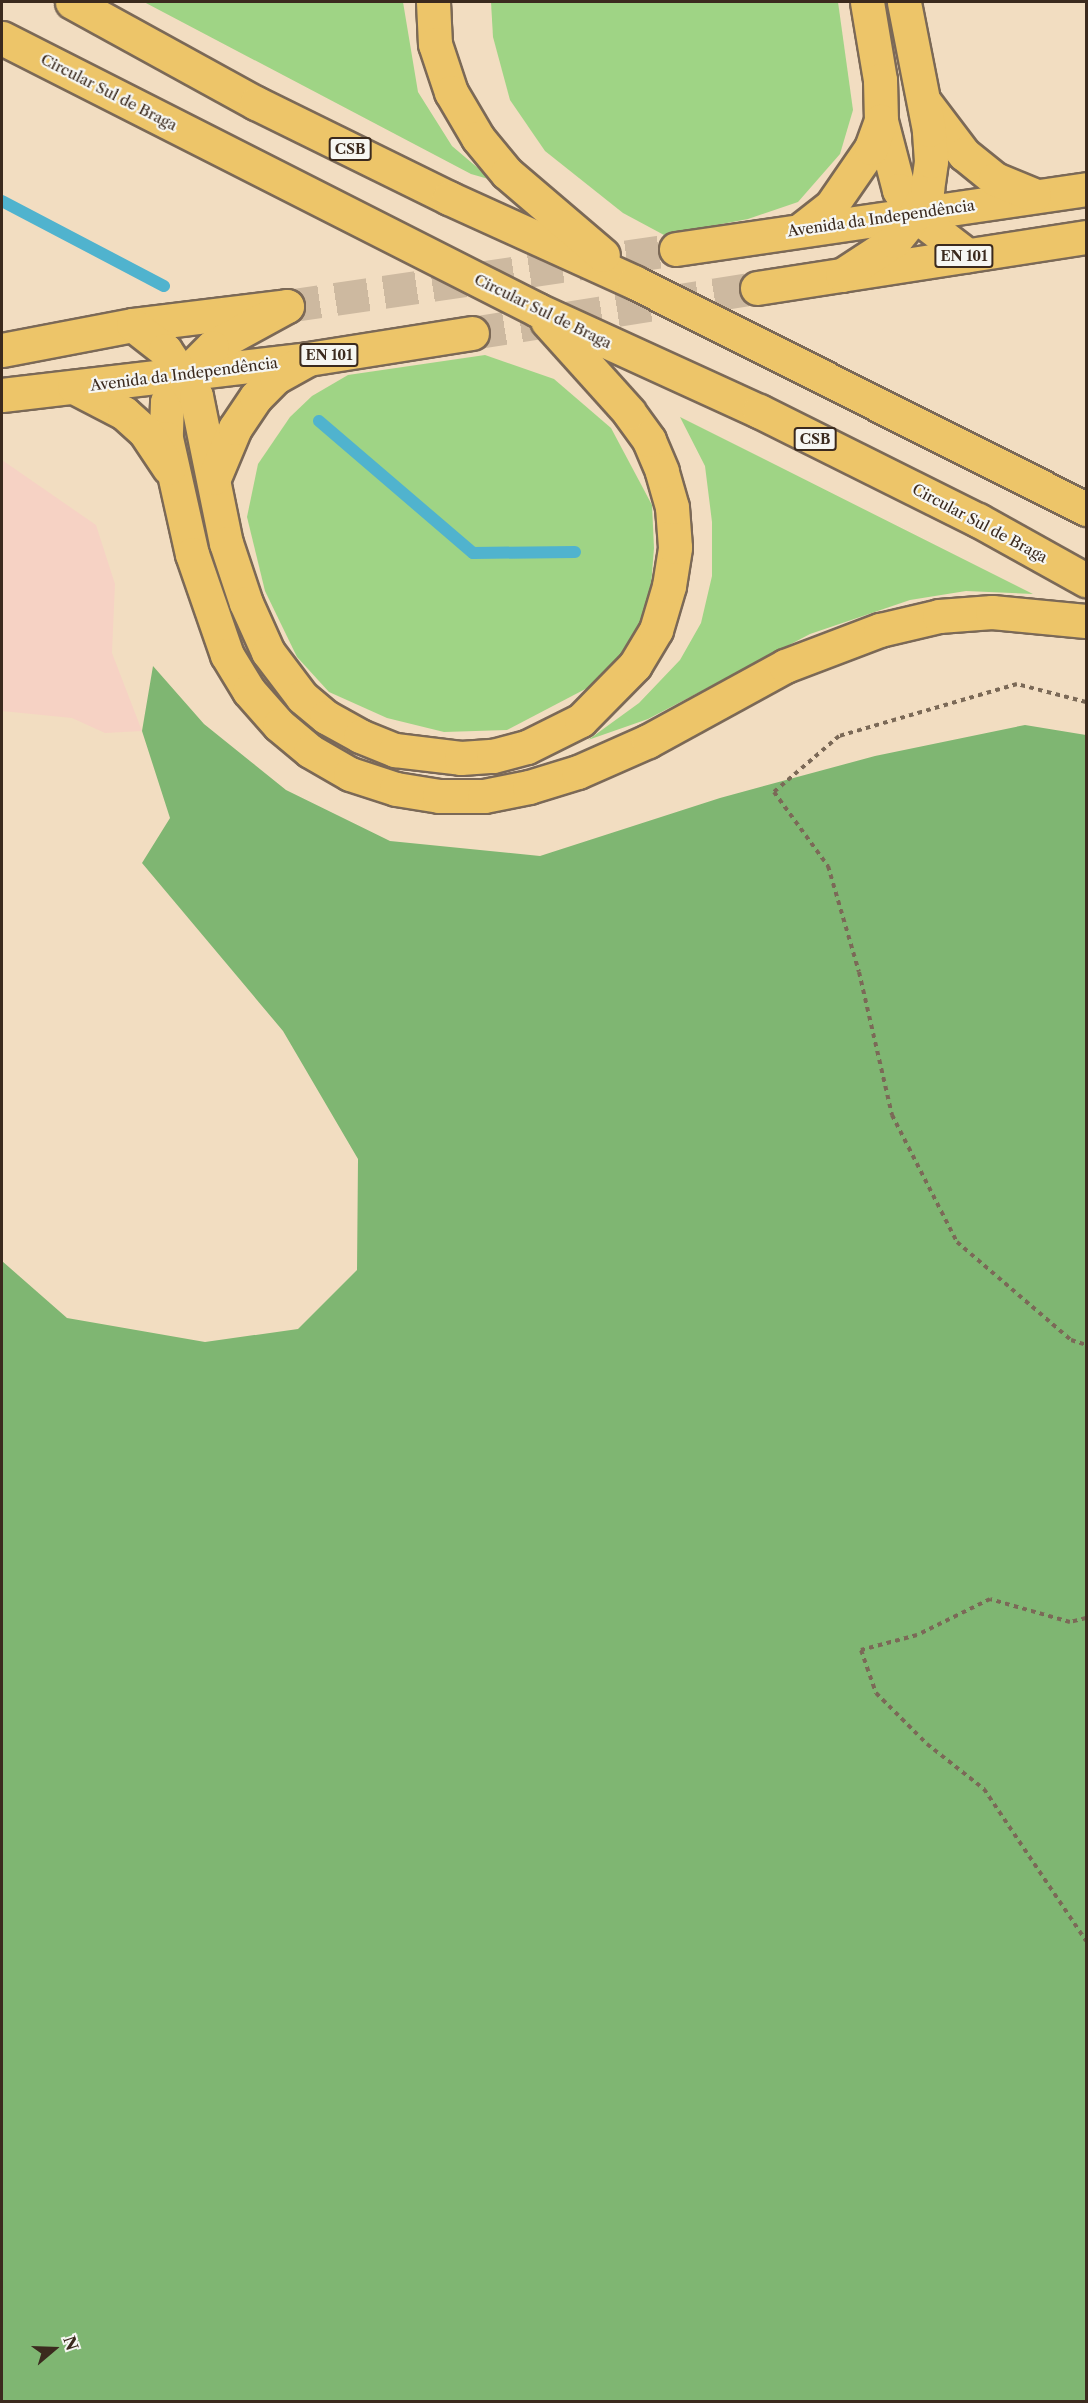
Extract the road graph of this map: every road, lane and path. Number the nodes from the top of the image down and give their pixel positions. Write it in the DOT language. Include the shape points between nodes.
graph roads {
  1 [pos="72,2"];
  2 [pos="433,2"];
  3 [pos="867,2"];
  4 [pos="904,2"];
  5 [pos="2,38"];
  6 [pos="923,99"];
  7 [pos="881,121"];
  8 [pos="1086,189"];
  9 [pos="1034,195"];
  10 [pos="915,215"];
  11 [pos="803,228"];
  12 [pos="1086,237"];
  13 [pos="676,249"];
  14 [pos="967,255"];
  15 [pos="842,275"];
  16 [pos="634,282"];
  17 [pos="757,288"];
  18 [pos="538,310"];
  19 [pos="133,325"];
  20 [pos="472,333"];
  21 [pos="2,351"];
  22 [pos="308,359"];
  23 [pos="185,374"];
  24 [pos="74,387"];
  25 [pos="2,395"];
  26 [pos="174,476"];
  27 [pos="214,478"];
  28 [pos="1086,509"];
  29 [pos="1086,580"];
  30 [pos="1086,621"];
  31 [pos="1086,702"];
  32 [pos="1086,1345"];
  33 [pos="1086,1618"];
  34 [pos="1086,1941"];
  1 -- 16 [label="main road, CSB" via="256,103 449,198"];
  2 -- 16 [label="main road" via="435,44 451,93 478,138 507,173"];
  3 -- 7 [label="main road" via="880,80"];
  4 -- 6 [label="main road"];
  5 -- 18 [label="main road, Circular Sul de Braga / CSB"];
  6 -- 9 [label="main road" via="964,154 995,179"];
  6 -- 10 [label="main road" via="931,161 927,190"];
  7 -- 10 [label="main road" via="899,190"];
  7 -- 11 [label="main road" via="871,148 831,206"];
  8 -- 9 [label="main road, Avenida da Independência"];
  9 -- 10 [label="main road, Avenida da Independência"];
  10 -- 11 [label="main road, Avenida da Independência"];
  10 -- 14 [label="main road"];
  10 -- 15 [label="main road" via="894,241"];
  11 -- 13 [label="main road, Avenida da Independência"];
  12 -- 14 [label="main road, EN 101"];
  14 -- 15 [label="main road, EN 101"];
  15 -- 17 [label="main road, EN 101"];
  16 -- 28 [label="main road, CSB"];
  18 -- 27 [label="main road" via="649,440 672,507 675,547 656,630 635,665 609,696 554,736 493,756 429,757 394,750 326,717 302,697 268,652 226,543"];
  18 -- 29 [label="main road, Circular Sul de Braga / CSB" via="759,411 978,520"];
  19 -- 21 [label="main road"];
  19 -- 23 [label="main road" via="165,350"];
  19 -- 23 [label="main road" via="287,306 213,347"];
  20 -- 22 [label="main road, Avenida da Independência / EN 101"];
  22 -- 23 [label="main road, Avenida da Independência / EN 101"];
  22 -- 27 [label="main road" via="276,377 256,397 235,428"];
  23 -- 24 [label="main road, Avenida da Independência / EN 101"];
  23 -- 26 [label="main road" via="167,402 166,438"];
  23 -- 27 [label="main road" via="196,396"];
  24 -- 25 [label="main road, Avenida da Independência / EN 101"];
  24 -- 26 [label="main road" via="124,413 145,432"];
  26 -- 30 [label="main road" via="209,609 227,656 249,691 279,725 310,751 350,774 407,791 484,796 578,772 648,741 785,666 880,630 939,616 992,612"];
  31 -- 32 [label="path" via="1017,684 839,736 774,792 828,866 859,972 892,1115 957,1242 1071,1340"];
  33 -- 34 [label="path" via="1070,1622 990,1599 917,1635 861,1650 876,1693 927,1744 984,1789"];
}
